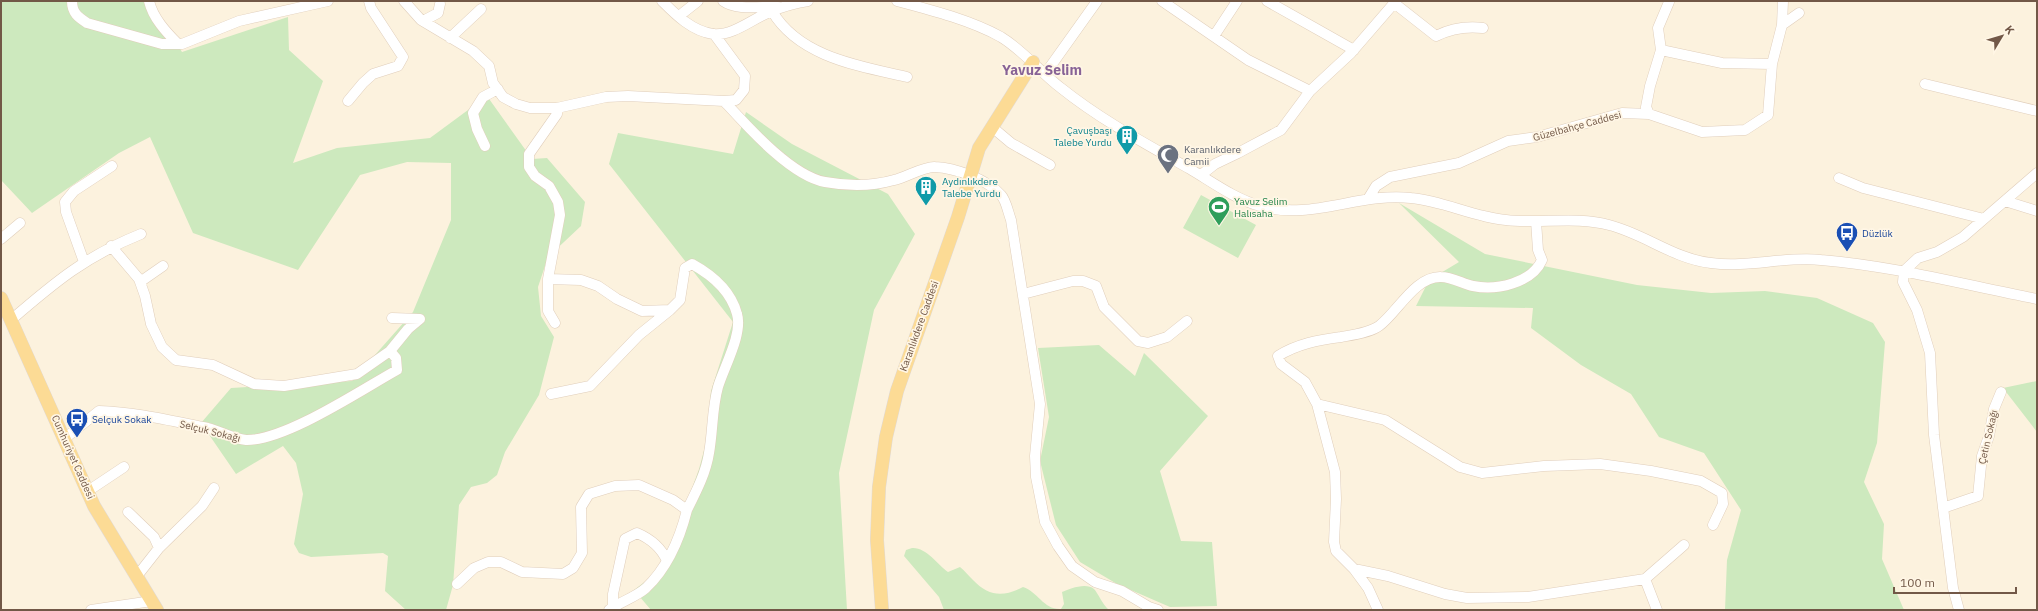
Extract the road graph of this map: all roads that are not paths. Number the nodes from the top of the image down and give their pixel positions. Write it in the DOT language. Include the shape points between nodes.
graph roads {
  1 [pos="72,1"];
  2 [pos="149,1"];
  3 [pos="328,1"];
  4 [pos="369,1"];
  5 [pos="404,1"];
  6 [pos="662,1"];
  7 [pos="698,1"];
  8 [pos="723,1"];
  9 [pos="808,1"];
  10 [pos="897,1"];
  11 [pos="1097,1"];
  12 [pos="1162,1"];
  13 [pos="1236,1"];
  14 [pos="1267,1"];
  15 [pos="1783,1"];
  16 [pos="1395,2"];
  17 [pos="1669,2"];
  18 [pos="440,4"];
  19 [pos="782,8"];
  20 [pos="481,9"];
  21 [pos="772,11"];
  22 [pos="1799,13"];
  23 [pos="678,16"];
  24 [pos="423,21"];
  25 [pos="1782,26"];
  26 [pos="1483,28"];
  27 [pos="714,34"];
  28 [pos="1214,36"];
  29 [pos="450,38"];
  30 [pos="178,44"];
  31 [pos="1354,50"];
  32 [pos="1661,50"];
  33 [pos="1033,62"];
  34 [pos="1772,64"];
  35 [pos="1046,74"];
  36 [pos="908,77"];
  37 [pos="1925,84"];
  38 [pos="498,89"];
  39 [pos="1310,92"];
  40 [pos="348,101"];
  41 [pos="724,101"];
  42 [pos="557,108"];
  43 [pos="2037,111"];
  44 [pos="1649,114"];
  45 [pos="992,127"];
  46 [pos="485,146"];
  47 [pos="1050,165"];
  48 [pos="112,166"];
  49 [pos="2037,173"];
  50 [pos="969,175"];
  51 [pos="1201,175"];
  52 [pos="1839,178"];
  53 [pos="1368,199"];
  54 [pos="2005,201"];
  55 [pos="2037,211"];
  56 [pos="1984,219"];
  57 [pos="1536,221"];
  58 [pos="20,223"];
  59 [pos="141,234"];
  60 [pos="1,239"];
  61 [pos="111,246"];
  62 [pos="84,262"];
  63 [pos="163,266"];
  64 [pos="1904,271"];
  65 [pos="548,279"];
  66 [pos="140,282"];
  67 [pos="1023,294"];
  68 [pos="1,298"];
  69 [pos="2037,299"];
  70 [pos="670,310"];
  71 [pos="392,318"];
  72 [pos="11,320"];
  73 [pos="1187,321"];
  74 [pos="555,323"];
  75 [pos="390,351"];
  76 [pos="2001,392"];
  77 [pos="551,394"];
  78 [pos="1317,404"];
  79 [pos="64,439"];
  80 [pos="124,468"];
  81 [pos="214,488"];
  82 [pos="88,491"];
  83 [pos="1943,508"];
  84 [pos="687,510"];
  85 [pos="128,512"];
  86 [pos="1713,525"];
  87 [pos="1684,545"];
  88 [pos="159,548"];
  89 [pos="667,561"];
  90 [pos="1354,569"];
  91 [pos="137,576"];
  92 [pos="1645,579"];
  93 [pos="457,584"];
  94 [pos="154,606"];
  95 [pos="611,609"];
  96 [pos="91,610"];
  97 [pos="882,610"];
  98 [pos="1158,610"];
  99 [pos="1378,610"];
  100 [pos="1657,610"];
  101 [pos="1959,610"];
  1 -- 30 [label="street" via="76,16 87,23 162,44"];
  2 -- 30 [label="street" via="151,9 167,33"];
  3 -- 30 [label="street" via="239,21"];
  4 -- 40 [label="street" via="403,56 398,66 373,74"];
  5 -- 24 [label="street"];
  6 -- 23 [label="street"];
  7 -- 23 [label="street"];
  8 -- 19 [label="street" via="726,4"];
  9 -- 19 [label="street"];
  10 -- 33 [label="street" via="990,32 1019,49"];
  11 -- 35 [label="street"];
  12 -- 28 [label="street"];
  13 -- 28 [label="street"];
  14 -- 31 [label="street"];
  15 -- 25 [label="street"];
  16 -- 26 [label="street" via="1436,36 1451,29"];
  16 -- 31 [label="street"];
  17 -- 32 [label="street" via="1658,28"];
  18 -- 24 [label="street" via="438,13"];
  19 -- 21 [label="street"];
  20 -- 29 [label="street"];
  21 -- 27 [label="street" via="736,29"];
  21 -- 36 [label="street" via="779,24 810,48 836,60"];
  22 -- 25 [label="street"];
  23 -- 27 [label="street" via="697,29"];
  24 -- 29 [label="street"];
  25 -- 34 [label="street"];
  27 -- 41 [label="street" via="745,76 744,90 736,100"];
  28 -- 39 [label="street" via="1248,60"];
  29 -- 38 [label="street" via="473,51 490,66 493,83"];
  31 -- 39 [label="street"];
  32 -- 34 [label="street" via="1722,63"];
  32 -- 44 [label="street" via="1650,86 1646,108"];
  33 -- 35 [label="street"];
  33 -- 45 [label="main road, Karanlıkdere Caddesi"];
  34 -- 44 [label="street, Güzelbahçe Caddesi" via="1768,115 1745,130 1702,132"];
  35 -- 51 [label="street" via="1078,102"];
  37 -- 43 [label="street"];
  38 -- 42 [label="street" via="503,96 516,104 530,108"];
  38 -- 46 [label="street" via="483,98 473,113"];
  39 -- 51 [label="street" via="1280,130 1215,164"];
  41 -- 42 [label="street" via="628,96 606,97"];
  41 -- 50 [label="street" via="747,126 798,172 824,182 865,185 894,181 934,167"];
  42 -- 65 [label="street" via="556,114 529,154 529,167 535,176 549,186 558,202 560,215"];
  44 -- 53 [label="street, Güzelbahçe Caddesi" via="1622,113 1537,137 1508,141 1459,163 1390,177 1376,186"];
  45 -- 47 [label="street" via="1011,143"];
  45 -- 50 [label="main road, Karanlıkdere Caddesi" via="979,148"];
  48 -- 62 [label="street" via="74,191 64,202"];
  49 -- 54 [label="street"];
  50 -- 67 [label="street" via="985,181 1002,196 1011,220"];
  50 -- 97 [label="main road, Karanlıkdere Caddesi" via="958,217 903,370 886,437 879,487 877,540"];
  51 -- 53 [label="street" via="1244,200 1284,211"];
  52 -- 56 [label="street" via="1864,188"];
  53 -- 57 [label="street" via="1399,196 1434,202 1487,217"];
  54 -- 55 [label="street"];
  54 -- 56 [label="street"];
  56 -- 64 [label="street" via="1963,237 1937,252 1918,258"];
  57 -- 64 [label="street" via="1585,221 1611,225 1682,257 1711,264 1818,259"];
  57 -- 78 [label="street" via="1538,250 1542,260 1538,269 1525,278 1497,287 1474,286 1441,277 1427,280 1398,305 1378,327 1358,334 1304,343 1278,356 1281,364 1305,382"];
  58 -- 60 [label="street"];
  59 -- 61 [label="street"];
  61 -- 62 [label="street"];
  61 -- 66 [label="street"];
  62 -- 72 [label="street" via="64,275"];
  63 -- 66 [label="street"];
  64 -- 69 [label="street"];
  64 -- 83 [label="street" via="1903,282 1917,310 1930,353 1934,435"];
  65 -- 70 [label="street" via="580,280 598,286 642,311"];
  65 -- 74 [label="street" via="548,310"];
  66 -- 75 [label="street" via="151,324 162,347 176,360 213,365 254,384 284,386 357,374"];
  67 -- 73 [label="street" via="1073,281 1083,281 1096,286 1104,307 1138,341 1148,343 1167,337"];
  67 -- 98 [label="street" via="1040,404 1035,456 1044,522 1072,566 1095,582 1122,591"];
  68 -- 72 [label="main road, Cumhuriyet Caddesi"];
  70 -- 77 [label="street" via="639,335 590,386"];
  70 -- 84 [label="street" via="680,300 685,268 692,264 706,272 727,292 737,314 739,326 718,388 709,454 698,489"];
  71 -- 75 [label="street" via="420,319"];
  72 -- 79 [label="main road, Cumhuriyet Caddesi"];
  75 -- 79 [label="street, Selçuk Sokağı" via="396,358 397,370 310,419 273,436 245,440 209,429 118,412 99,411"];
  76 -- 83 [label="street, Çetin Sokağı" via="1982,456 1978,496"];
  78 -- 86 [label="street" via="1385,420 1460,467 1482,473 1544,466 1600,464 1701,481 1722,494 1723,504"];
  78 -- 90 [label="street" via="1335,472 1336,551"];
  79 -- 82 [label="main road, Cumhuriyet Caddesi"];
  80 -- 82 [label="street"];
  81 -- 88 [label="street" via="202,506"];
  82 -- 91 [label="main road, Cumhuriyet Caddesi" via="94,506"];
  83 -- 101 [label="street" via="1953,588"];
  84 -- 89 [label="street" via="683,527"];
  84 -- 93 [label="street" via="673,500 639,485 616,486 589,494 581,507 582,553 573,568 563,574 522,572 501,562 488,562 474,568"];
  85 -- 88 [label="street" via="154,537"];
  87 -- 92 [label="street"];
  88 -- 91 [label="street"];
  89 -- 95 [label="street" via="645,589"];
  89 -- 95 [label="street" via="663,552 647,537 638,533 625,539"];
  90 -- 92 [label="street" via="1467,598 1528,596"];
  90 -- 99 [label="street" via="1368,588"];
  91 -- 94 [label="main road, Cumhuriyet Caddesi"];
  92 -- 100 [label="street"];
  94 -- 96 [label="street"];
}
